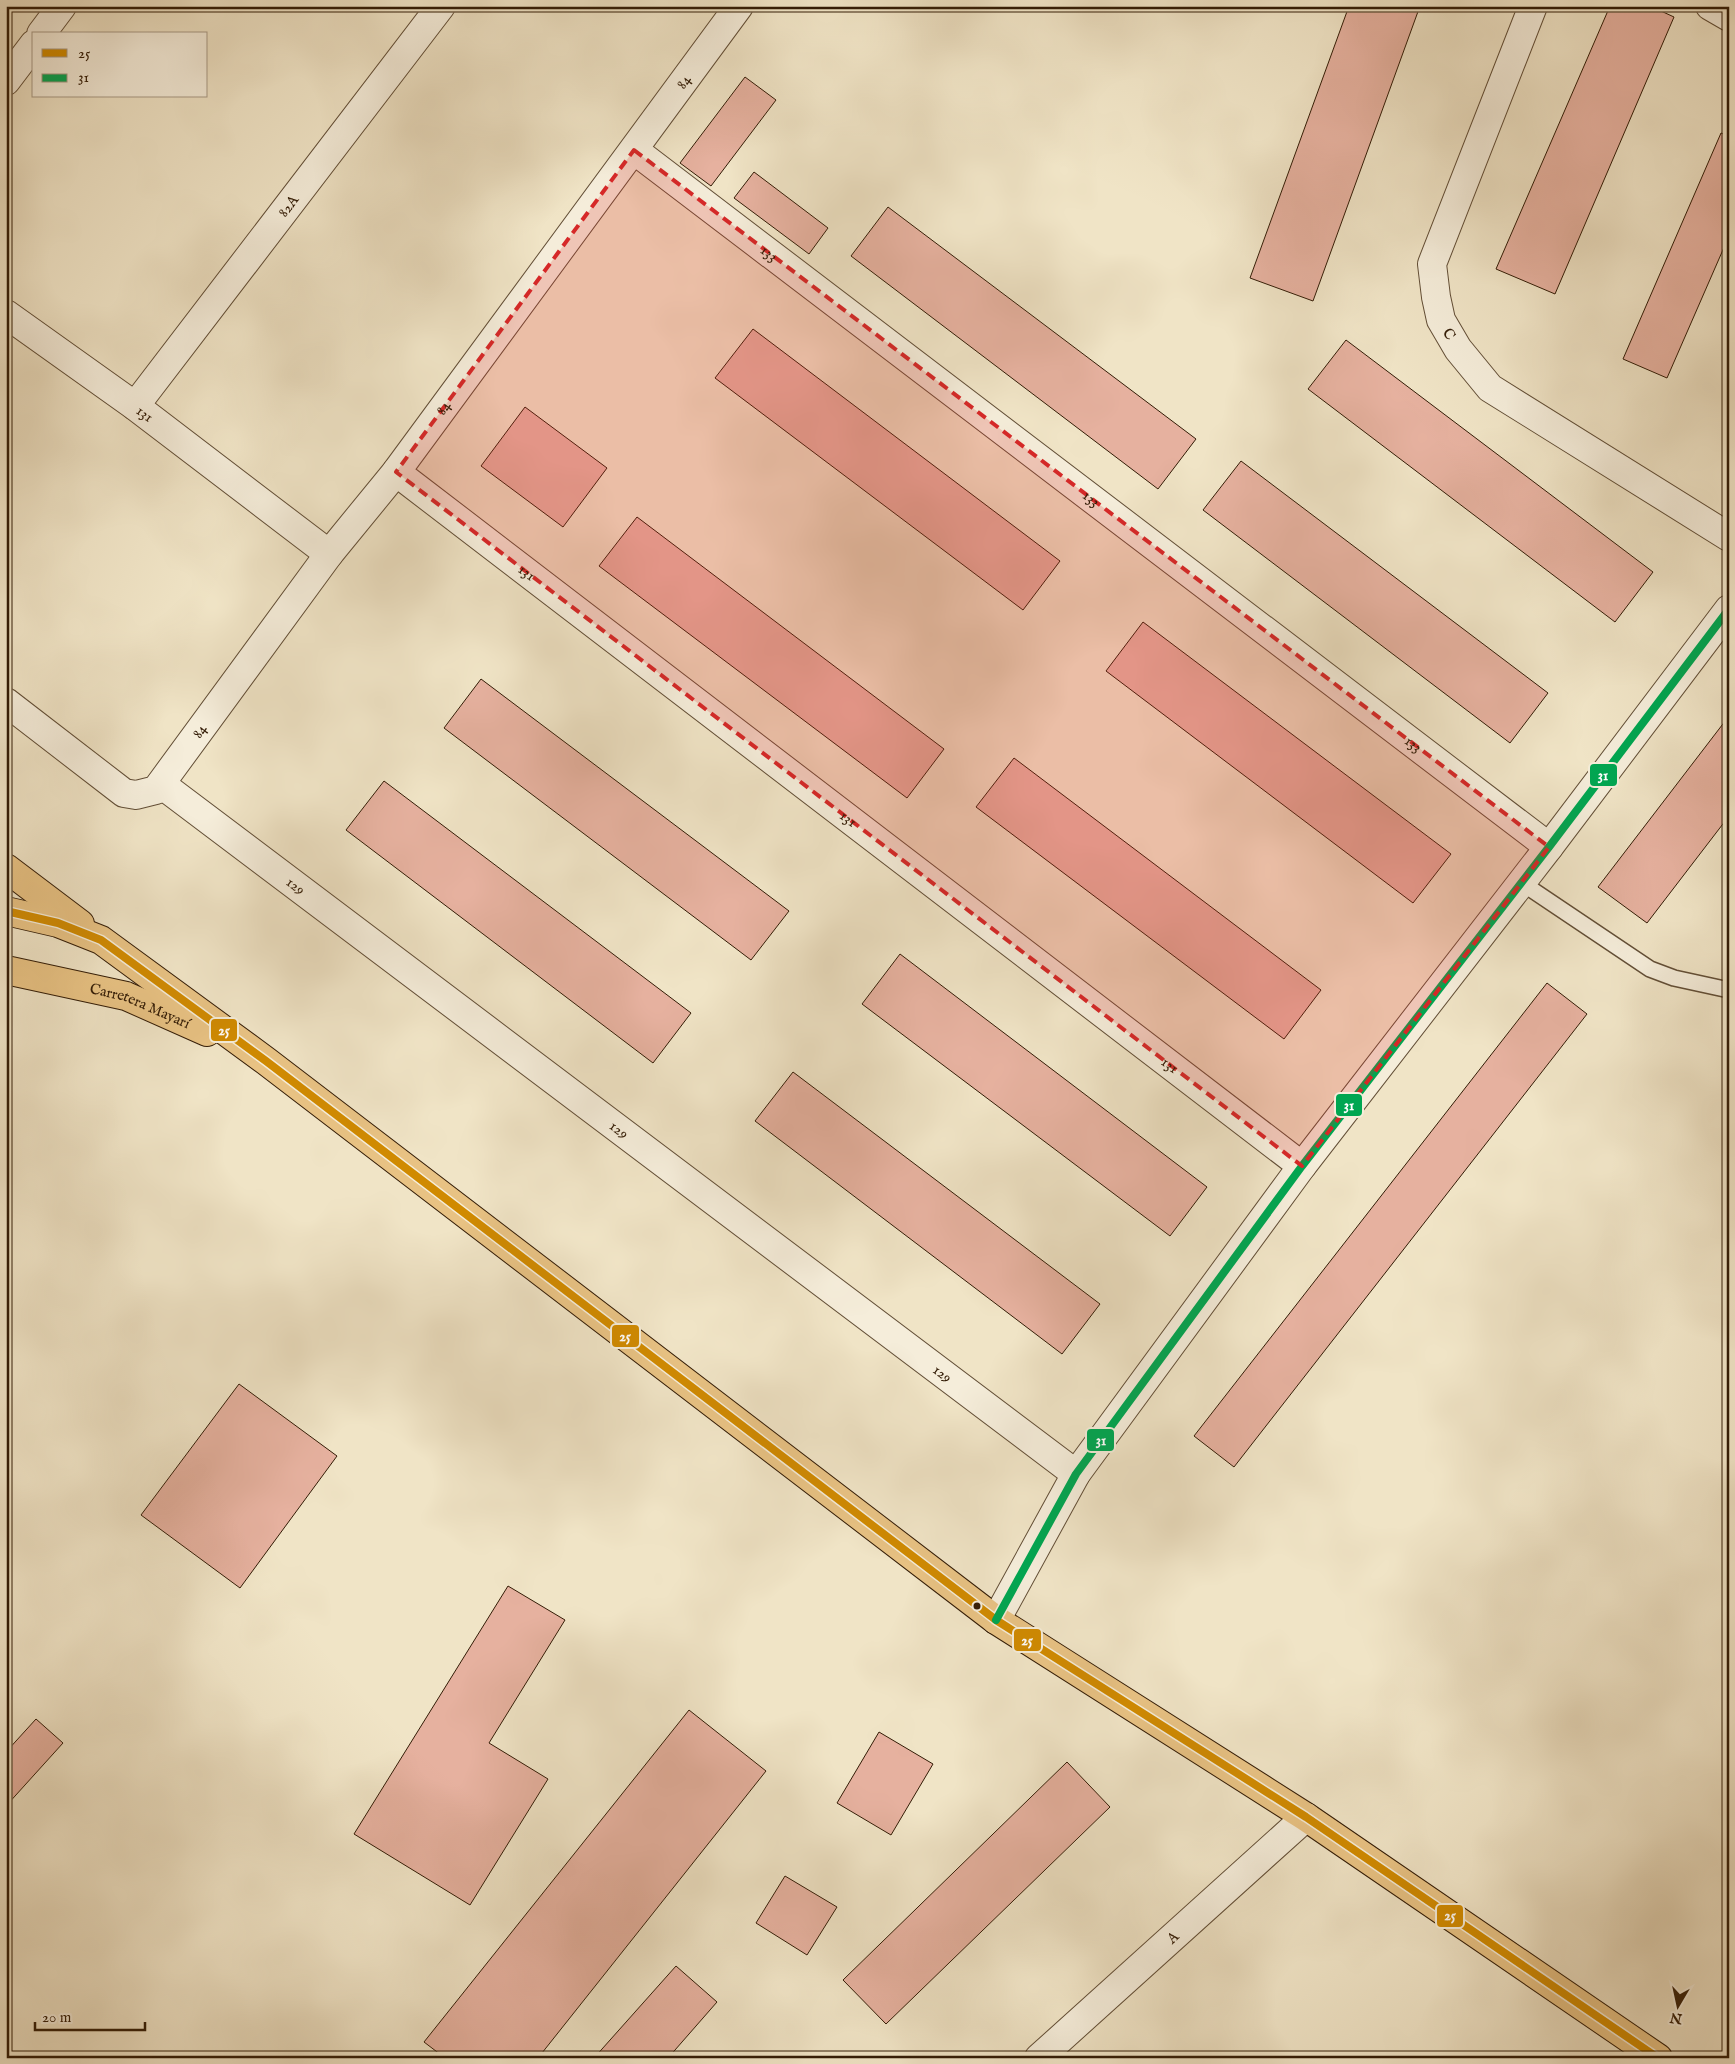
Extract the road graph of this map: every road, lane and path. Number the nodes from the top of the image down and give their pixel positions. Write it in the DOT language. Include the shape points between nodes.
graph roads {
  1 [pos="62,6"];
  2 [pos="441,6"];
  3 [pos="739,6"];
  4 [pos="1533,6"];
  5 [pos="1710,6"];
  6 [pos="1729,17"];
  7 [pos="42,32"];
  8 [pos="32,47"];
  9 [pos="6,81"];
  10 [pos="634,150"];
  11 [pos="6,314"];
  12 [pos="136,406"];
  13 [pos="396,472"];
  14 [pos="1729,537"];
  15 [pos="328,554"];
  16 [pos="1729,609"];
  17 [pos="6,702"];
  18 [pos="162,784"];
  19 [pos="1549,848"];
  20 [pos="6,868"];
  21 [pos="1522,883"];
  22 [pos="6,910"];
  23 [pos="101,940"];
  24 [pos="6,970"];
  25 [pos="1729,990"];
  26 [pos="266,1061"];
  27 [pos="1302,1166"];
  28 [pos="1076,1474"];
  29 [pos="996,1620"];
  30 [pos="1306,1818"];
  31 [pos="1039,2058"];
  32 [pos="1658,2058"];
  1 -- 7 [label="street"];
  2 -- 12 [label="street, 82A"];
  3 -- 10 [label="street, 84"];
  4 -- 14 [label="street, C" via="1432,264 1441,320 1458,350 1490,388"];
  5 -- 6 [label="street"];
  8 -- 9 [label="street"];
  10 -- 13 [label="street, 84"];
  10 -- 19 [label="street, 133"];
  11 -- 12 [label="street, 131"];
  12 -- 15 [label="street, 131"];
  13 -- 15 [label="street, 84"];
  13 -- 27 [label="street, 131"];
  15 -- 18 [label="street, 84"];
  16 -- 19 [label="street"];
  17 -- 18 [label="street, 84" via="124,792 136,795 156,790"];
  18 -- 28 [label="street, 129"];
  19 -- 21 [label="street"];
  20 -- 23 [label="main road"];
  21 -- 25 [label="lane" via="1650,969 1674,978"];
  21 -- 27 [label="street"];
  22 -- 23 [label="main road, Carretera Mayarí" via="58,923"];
  23 -- 26 [label="main road, Carretera Mayarí"];
  24 -- 26 [label="main road, Carretera Mayarí" via="126,996"];
  26 -- 29 [label="main road, Carretera Mayarí"];
  27 -- 28 [label="street"];
  28 -- 29 [label="street"];
  29 -- 30 [label="main road, Carretera Mayarí"];
  30 -- 31 [label="street, A"];
  30 -- 32 [label="main road, Carretera Mayarí"];
}
